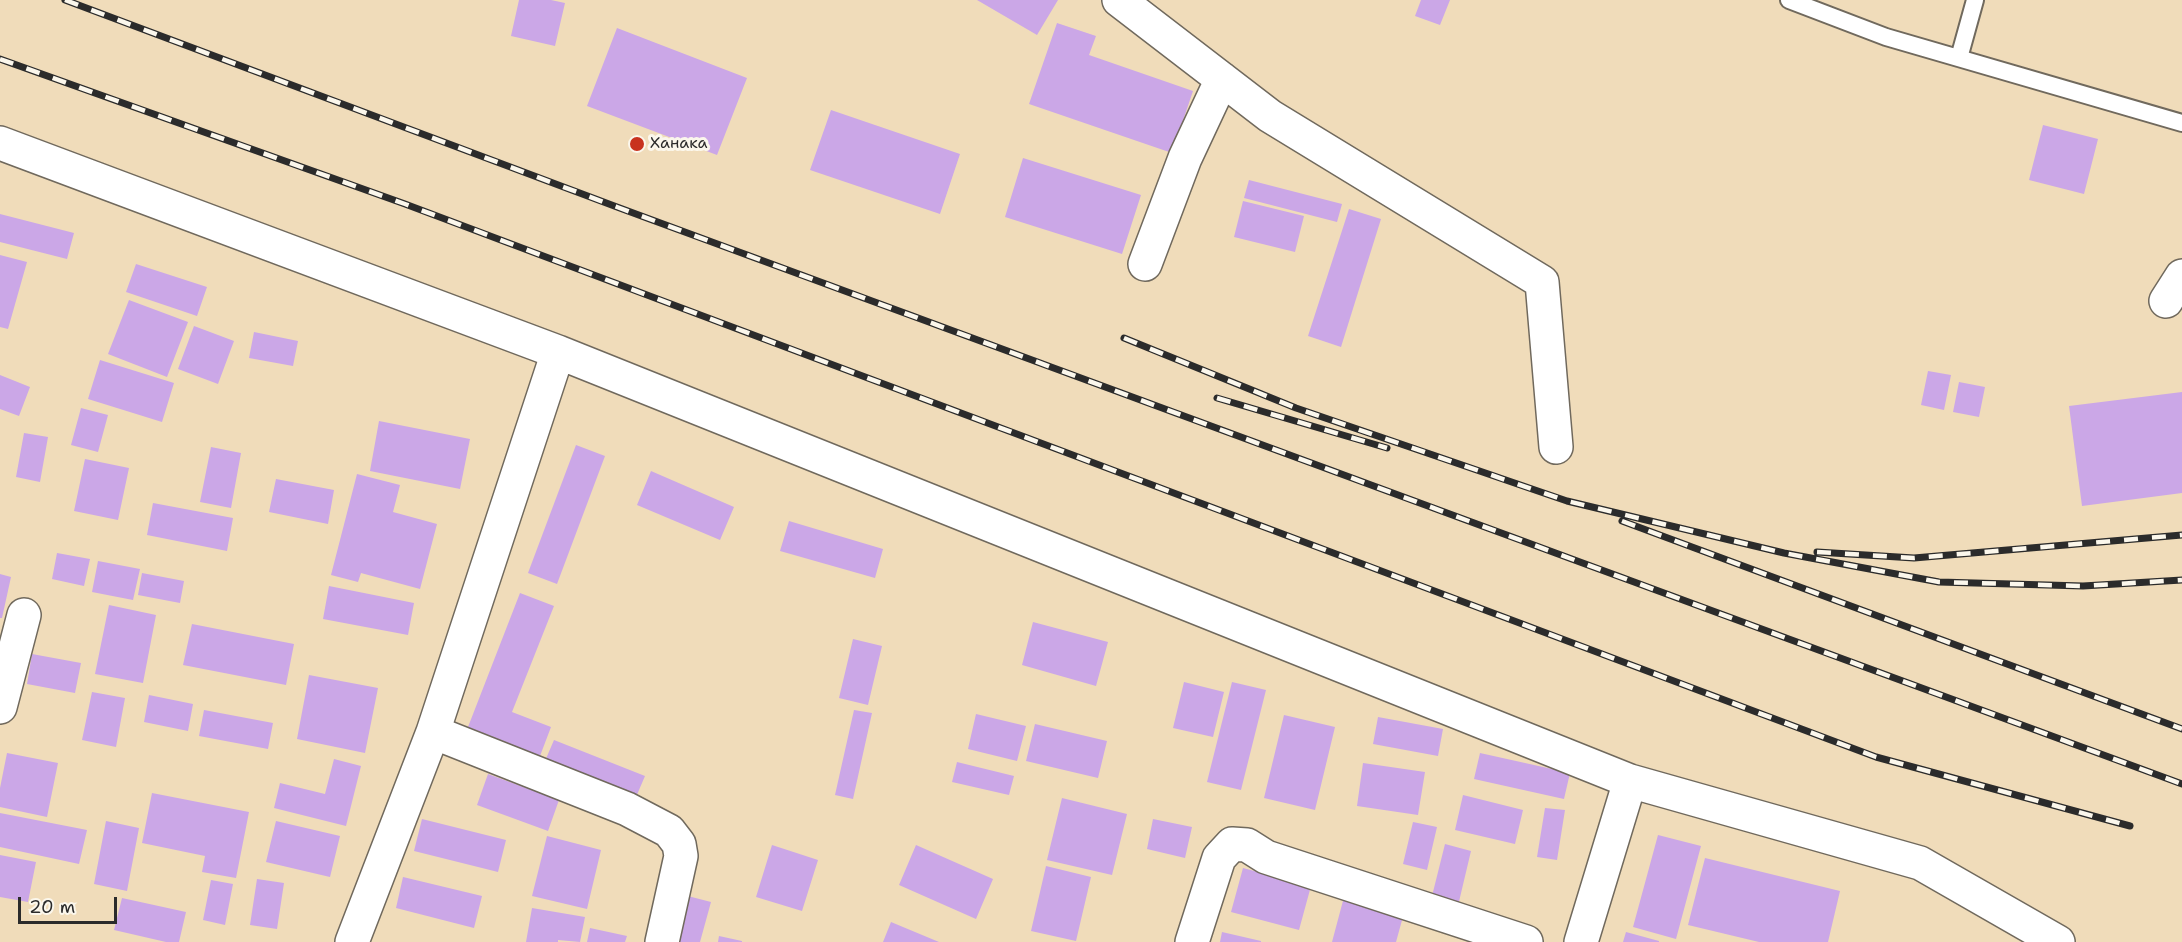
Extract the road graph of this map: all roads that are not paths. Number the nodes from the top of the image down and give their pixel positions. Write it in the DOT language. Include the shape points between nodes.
graph roads {
  1 [pos="1119,0"];
  2 [pos="1789,0"];
  3 [pos="1975,0"];
  4 [pos="1959,58"];
  5 [pos="1222,79"];
  6 [pos="2182,123"];
  7 [pos="0,143"];
  8 [pos="1145,264"];
  9 [pos="558,352"];
  10 [pos="1556,447"];
  11 [pos="24,615"];
  12 [pos="0,707"];
  13 [pos="433,732"];
  14 [pos="1630,781"];
  15 [pos="352,942"];
  16 [pos="662,942"];
  17 [pos="1192,942"];
  18 [pos="1526,942"];
  19 [pos="1581,942"];
  20 [pos="2058,942"];
  1 -- 5 [label="street"];
  2 -- 4 [label="lane" via="1886,37"];
  3 -- 4 [label="lane"];
  4 -- 6 [label="lane"];
  5 -- 8 [label="street" via="1185,158"];
  5 -- 10 [label="street" via="1270,116 1542,282"];
  7 -- 9 [label="street"];
  9 -- 13 [label="street"];
  9 -- 14 [label="street"];
  11 -- 12 [label="street"];
  13 -- 15 [label="street"];
  13 -- 16 [label="street" via="627,809 669,831 679,844 681,856"];
  14 -- 19 [label="street"];
  14 -- 20 [label="street" via="1920,863"];
  17 -- 18 [label="street" via="1219,858 1232,844 1247,845 1266,857"];
}
